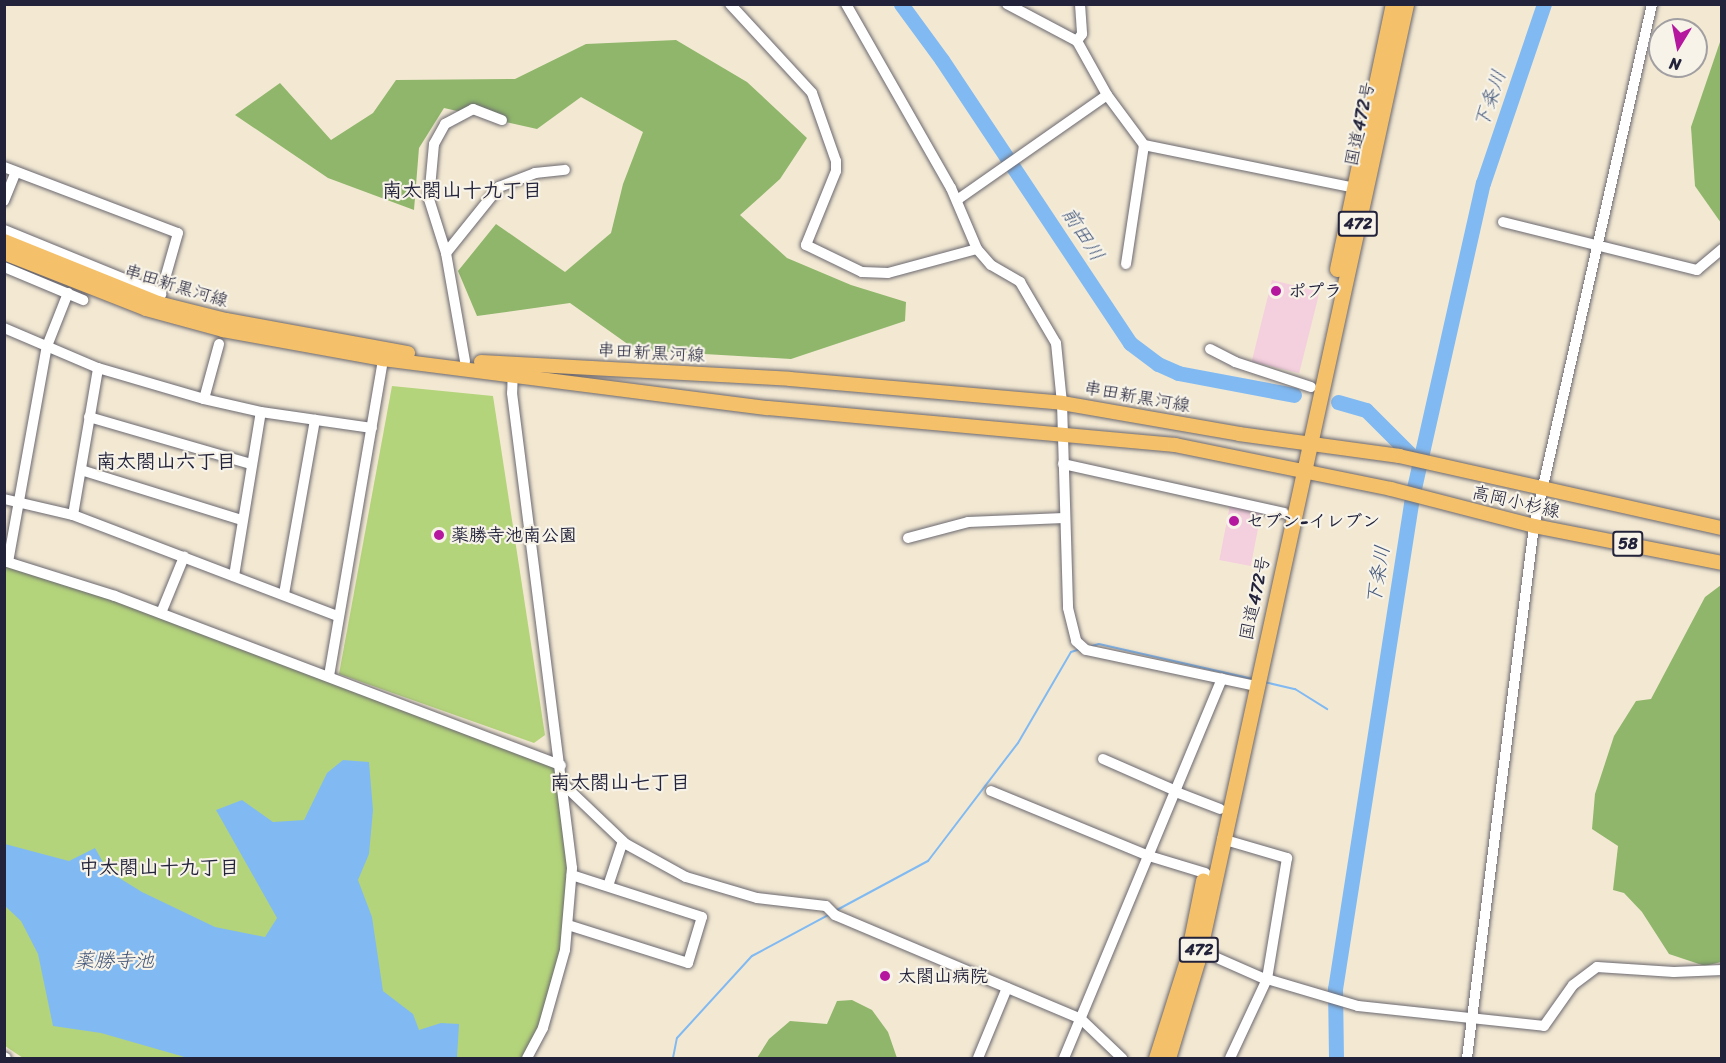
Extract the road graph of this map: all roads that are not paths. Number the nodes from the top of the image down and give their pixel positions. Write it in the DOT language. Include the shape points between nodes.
graph roads {
  1 [pos="730,4"];
  2 [pos="846,4"];
  3 [pos="1007,4"];
  4 [pos="1080,4"];
  5 [pos="1393,4"];
  6 [pos="1406,4"];
  7 [pos="1652,4"];
  8 [pos="1077,41"];
  9 [pos="1107,94"];
  10 [pos="502,120"];
  11 [pos="1144,144"];
  12 [pos="4,167"];
  13 [pos="565,170"];
  14 [pos="16,172"];
  15 [pos="1355,188"];
  16 [pos="957,200"];
  17 [pos="4,201"];
  18 [pos="1503,222"];
  19 [pos="4,230"];
  20 [pos="4,241"];
  21 [pos="1598,248"];
  22 [pos="977,249"];
  23 [pos="1722,249"];
  24 [pos="4,253"];
  25 [pos="446,253"];
  26 [pos="1126,264"];
  27 [pos="4,267"];
  28 [pos="68,294"];
  29 [pos="160,298"];
  30 [pos="83,300"];
  31 [pos="4,328"];
  32 [pos="219,344"];
  33 [pos="48,346"];
  34 [pos="1209,349"];
  35 [pos="383,359"];
  36 [pos="465,361"];
  37 [pos="98,368"];
  38 [pos="513,370"];
  39 [pos="1311,387"];
  40 [pos="204,399"];
  41 [pos="1062,403"];
  42 [pos="261,412"];
  43 [pos="88,417"];
  44 [pos="315,420"];
  45 [pos="372,428"];
  46 [pos="1061,435"];
  47 [pos="1304,443"];
  48 [pos="252,464"];
  49 [pos="1063,464"];
  50 [pos="81,470"];
  51 [pos="1298,470"];
  52 [pos="1542,487"];
  53 [pos="4,500"];
  54 [pos="21,503"];
  55 [pos="1284,513"];
  56 [pos="73,515"];
  57 [pos="1064,518"];
  58 [pos="242,520"];
  59 [pos="1534,526"];
  60 [pos="1722,528"];
  61 [pos="908,538"];
  62 [pos="184,557"];
  63 [pos="6,561"];
  64 [pos="1722,563"];
  65 [pos="234,576"];
  66 [pos="284,594"];
  67 [pos="161,613"];
  68 [pos="338,616"];
  69 [pos="329,676"];
  70 [pos="1222,679"];
  71 [pos="1251,685"];
  72 [pos="1103,759"];
  73 [pos="561,765"];
  74 [pos="564,784"];
  75 [pos="991,791"];
  76 [pos="1176,791"];
  77 [pos="1220,809"];
  78 [pos="1222,839"];
  79 [pos="623,841"];
  80 [pos="1149,856"];
  81 [pos="1205,873"];
  82 [pos="572,875"];
  83 [pos="608,886"];
  84 [pos="568,925"];
  85 [pos="1199,950"];
  86 [pos="1722,970"];
  87 [pos="1267,980"];
  88 [pos="1007,988"];
  89 [pos="1470,1018"];
  90 [pos="1081,1019"];
  91 [pos="527,1059"];
  92 [pos="978,1059"];
  93 [pos="1064,1059"];
  94 [pos="1122,1059"];
  95 [pos="1156,1059"];
  96 [pos="1168,1059"];
  97 [pos="1230,1059"];
  98 [pos="1467,1059"];
  1 -- 22 [label="street" via="812,93 836,161 836,171 806,245 862,272 888,273"];
  2 -- 16 [label="street"];
  3 -- 8 [label="street"];
  4 -- 8 [label="street" via="1082,34"];
  5 -- 15 [label="highway, 国道472号 / 472"];
  6 -- 47 [label="highway, 国道472号 / 472"];
  7 -- 21 [label="street"];
  8 -- 9 [label="street"];
  9 -- 11 [label="street"];
  9 -- 16 [label="street"];
  10 -- 25 [label="street" via="473,109 455,116 439,133 429,199"];
  11 -- 15 [label="street"];
  11 -- 26 [label="street"];
  12 -- 14 [label="street"];
  13 -- 25 [label="street" via="535,173 499,188"];
  14 -- 17 [label="street"];
  14 -- 29 [label="street" via="178,233"];
  15 -- 39 [label="highway, 国道472号 / 472"];
  16 -- 22 [label="street"];
  18 -- 21 [label="street"];
  19 -- 29 [label="street"];
  20 -- 29 [label="main road, 串田新黒河線"];
  21 -- 23 [label="street" via="1697,270"];
  21 -- 52 [label="street"];
  22 -- 41 [label="street" via="991,265 1020,282 1056,343"];
  24 -- 35 [label="main road, 串田新黒河線" via="146,309 224,330"];
  25 -- 36 [label="street"];
  27 -- 28 [label="street"];
  28 -- 30 [label="street"];
  28 -- 33 [label="street"];
  29 -- 36 [label="main road, 串田新黒河線" via="367,347"];
  31 -- 33 [label="street"];
  32 -- 40 [label="street"];
  33 -- 37 [label="street"];
  33 -- 54 [label="street"];
  34 -- 39 [label="street" via="1235,362"];
  35 -- 38 [label="main road, 串田新黒河線"];
  35 -- 45 [label="street"];
  36 -- 38 [label="main road, 串田新黒河線"];
  37 -- 40 [label="street"];
  37 -- 43 [label="street"];
  38 -- 41 [label="main road, 串田新黒河線" via="790,379"];
  38 -- 46 [label="main road, 串田新黒河線" via="768,408"];
  38 -- 73 [label="street" via="512,393"];
  39 -- 47 [label="highway, 国道472号 / 472"];
  40 -- 42 [label="street"];
  41 -- 46 [label="street"];
  41 -- 47 [label="main road, 串田新黒河線"];
  42 -- 44 [label="street"];
  42 -- 48 [label="street"];
  43 -- 48 [label="street"];
  43 -- 50 [label="street"];
  44 -- 45 [label="street"];
  44 -- 66 [label="street"];
  45 -- 68 [label="street"];
  46 -- 49 [label="street"];
  46 -- 51 [label="main road, 串田新黒河線" via="1175,445"];
  47 -- 51 [label="highway, 国道472号 / 472"];
  47 -- 52 [label="main road, 高岡小杉線 / 58" via="1399,456"];
  48 -- 58 [label="street"];
  49 -- 55 [label="street"];
  49 -- 57 [label="street"];
  50 -- 56 [label="street"];
  50 -- 58 [label="street"];
  51 -- 55 [label="highway, 国道472号 / 472"];
  51 -- 59 [label="main road, 高岡小杉線 / 58"];
  51 -- 71 [label="highway, 国道472号 / 472"];
  52 -- 59 [label="street"];
  52 -- 60 [label="main road, 高岡小杉線 / 58"];
  53 -- 54 [label="street"];
  54 -- 56 [label="street"];
  54 -- 63 [label="street"];
  55 -- 71 [label="highway, 国道472号 / 472"];
  56 -- 62 [label="street"];
  57 -- 61 [label="street" via="968,522"];
  57 -- 70 [label="street" via="1069,624 1081,647"];
  58 -- 65 [label="street"];
  59 -- 64 [label="main road, 高岡小杉線 / 58"];
  59 -- 89 [label="street"];
  62 -- 65 [label="street"];
  62 -- 67 [label="street"];
  63 -- 67 [label="street"];
  65 -- 66 [label="street"];
  66 -- 68 [label="street"];
  67 -- 69 [label="street"];
  68 -- 69 [label="street"];
  69 -- 73 [label="street"];
  70 -- 71 [label="street"];
  70 -- 76 [label="street"];
  71 -- 77 [label="highway, 国道472号 / 472"];
  71 -- 78 [label="highway, 国道472号 / 472"];
  72 -- 76 [label="street"];
  73 -- 74 [label="street"];
  74 -- 79 [label="street"];
  74 -- 82 [label="street"];
  75 -- 80 [label="street"];
  76 -- 77 [label="street"];
  76 -- 80 [label="street"];
  77 -- 81 [label="highway, 国道472号 / 472"];
  78 -- 85 [label="highway, 国道472号 / 472"];
  78 -- 87 [label="street" via="1287,858"];
  79 -- 83 [label="street"];
  79 -- 88 [label="street" via="686,877 756,898 826,906 835,915"];
  80 -- 81 [label="street"];
  80 -- 90 [label="street"];
  81 -- 95 [label="highway, 国道472号 / 472" via="1187,960"];
  82 -- 83 [label="street"];
  82 -- 84 [label="street"];
  83 -- 84 [label="street" via="702,917 688,963"];
  84 -- 91 [label="street" via="555,991"];
  85 -- 87 [label="street"];
  85 -- 96 [label="highway, 国道472号 / 472"];
  86 -- 89 [label="street" via="1674,972 1597,967 1573,984 1544,1026"];
  87 -- 89 [label="street" via="1358,1006"];
  87 -- 97 [label="street"];
  88 -- 90 [label="street"];
  88 -- 92 [label="street"];
  89 -- 98 [label="street"];
  90 -- 93 [label="street"];
  90 -- 94 [label="street"];
}
